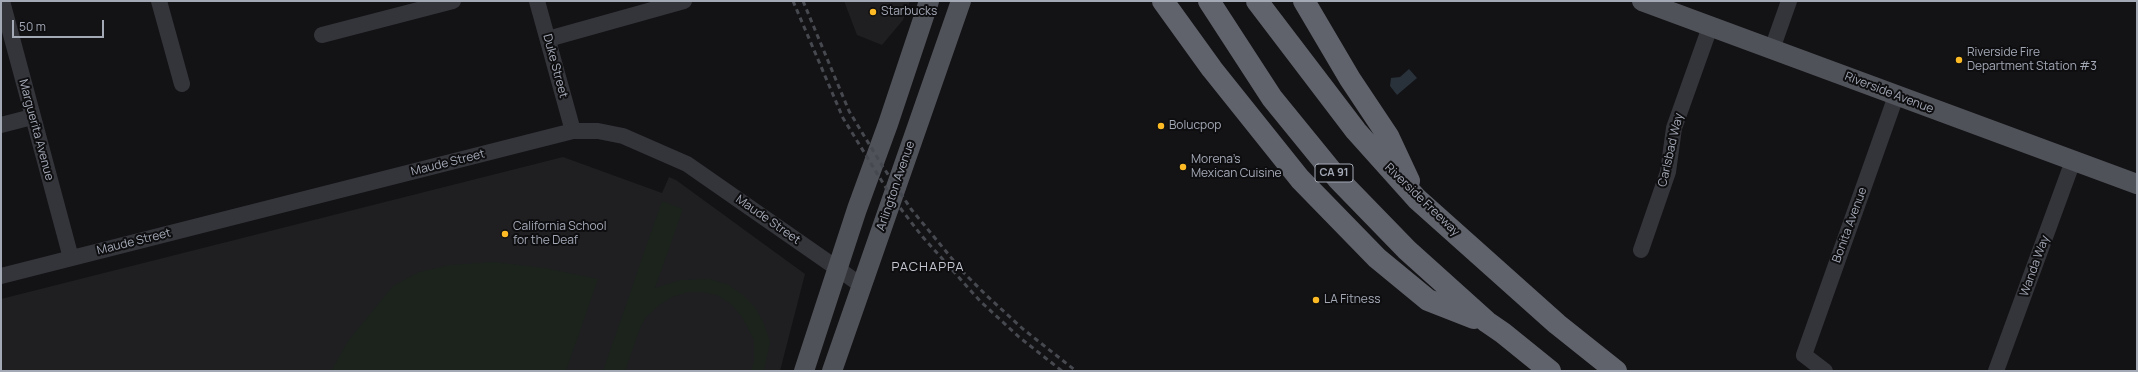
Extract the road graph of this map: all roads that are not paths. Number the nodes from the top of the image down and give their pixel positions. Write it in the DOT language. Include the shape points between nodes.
graph roads {
  1 [pos="2,1"];
  2 [pos="159,1"];
  3 [pos="453,1"];
  4 [pos="537,1"];
  5 [pos="684,1"];
  6 [pos="929,1"];
  7 [pos="961,1"];
  8 [pos="1163,1"];
  9 [pos="1209,1"];
  10 [pos="1258,1"];
  11 [pos="1304,1"];
  12 [pos="1642,1"];
  13 [pos="1790,1"];
  14 [pos="1710,27"];
  15 [pos="322,35"];
  16 [pos="548,39"];
  17 [pos="1772,49"];
  18 [pos="182,84"];
  19 [pos="1896,96"];
  20 [pos="32,117"];
  21 [pos="1,125"];
  22 [pos="573,131"];
  23 [pos="2073,161"];
  24 [pos="2137,184"];
  25 [pos="1417,199"];
  26 [pos="1641,250"];
  27 [pos="71,258"];
  28 [pos="837,268"];
  29 [pos="1,276"];
  30 [pos="861,285"];
  31 [pos="1487,322"];
  32 [pos="1615,368"];
  33 [pos="804,371"];
  34 [pos="832,371"];
  35 [pos="1550,371"];
  36 [pos="1825,371"];
  37 [pos="1996,371"];
  1 -- 20 [label="street, Marguerita Avenue"];
  2 -- 18 [label="street"];
  3 -- 15 [label="street"];
  4 -- 16 [label="street, Duke Street"];
  5 -- 16 [label="street"];
  6 -- 28 [label="main road"];
  7 -- 30 [label="main road, Arlington Avenue"];
  8 -- 31 [label="highway" via="1212,69 1300,179 1377,258 1428,300"];
  9 -- 31 [label="highway, CA 91" via="1272,98 1338,179 1407,250"];
  10 -- 25 [label="highway, Riverside Freeway" via="1351,125"];
  11 -- 25 [label="highway" via="1350,79 1388,136"];
  12 -- 14 [label="main road, Riverside Avenue"];
  13 -- 17 [label="street"];
  14 -- 17 [label="main road, Riverside Avenue"];
  14 -- 26 [label="street, Carlsbad Way" via="1674,128 1668,172"];
  16 -- 22 [label="street, Duke Street"];
  17 -- 19 [label="main road, Riverside Avenue"];
  19 -- 23 [label="main road, Riverside Avenue"];
  19 -- 36 [label="street, Bonita Avenue" via="1804,354"];
  20 -- 21 [label="street"];
  20 -- 27 [label="street, Marguerita Avenue"];
  22 -- 27 [label="street, Maude Street"];
  22 -- 28 [label="street, Maude Street" via="598,130 623,136 687,164"];
  23 -- 24 [label="main road, Riverside Avenue"];
  23 -- 37 [label="street, Wanda Way"];
  25 -- 32 [label="highway, Riverside Freeway" via="1557,324"];
  27 -- 29 [label="street, Maude Street"];
  28 -- 30 [label="street, Maude Street"];
  28 -- 33 [label="main road"];
  30 -- 34 [label="main road, Arlington Avenue"];
  31 -- 35 [label="highway, CA 91"];
}
